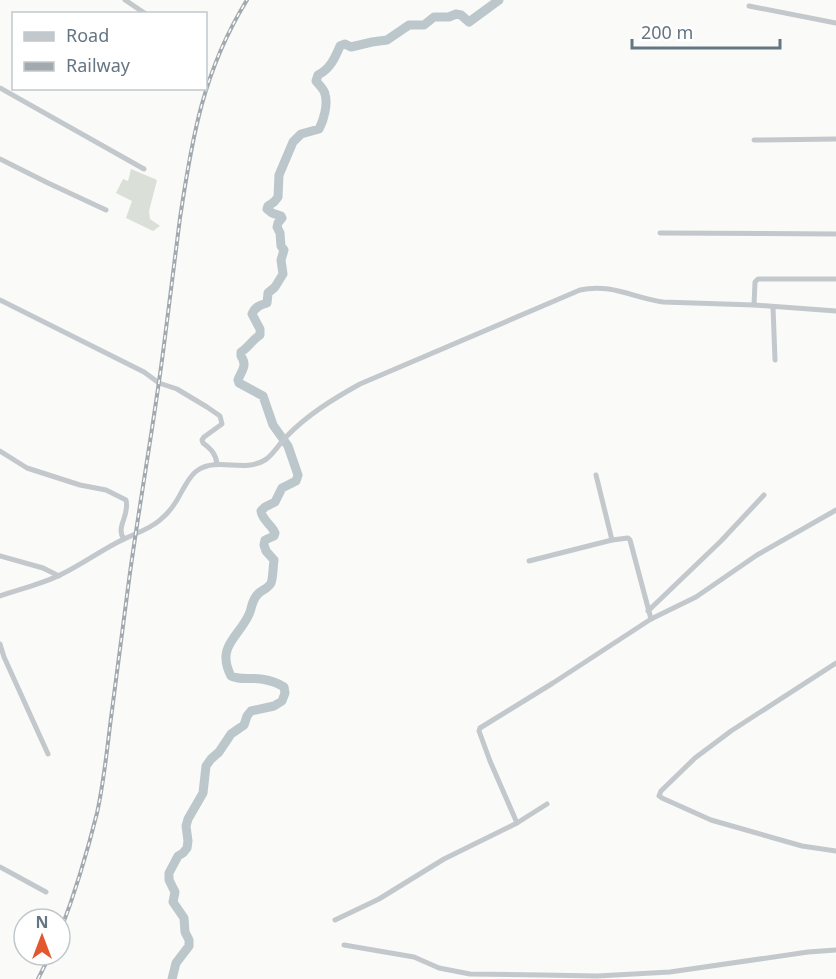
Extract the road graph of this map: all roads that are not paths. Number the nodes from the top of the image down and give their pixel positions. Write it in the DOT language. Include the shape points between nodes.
graph roads {
  1 [pos="125,0"];
  2 [pos="748,6"];
  3 [pos="143,12"];
  4 [pos="836,23"];
  5 [pos="0,88"];
  6 [pos="754,140"];
  7 [pos="836,140"];
  8 [pos="0,159"];
  9 [pos="144,169"];
  10 [pos="106,210"];
  11 [pos="660,233"];
  12 [pos="836,234"];
  13 [pos="836,279"];
  14 [pos="0,300"];
  15 [pos="754,305"];
  16 [pos="773,307"];
  17 [pos="836,311"];
  18 [pos="775,360"];
  19 [pos="0,452"];
  20 [pos="217,464"];
  21 [pos="596,475"];
  22 [pos="764,495"];
  23 [pos="836,510"];
  24 [pos="124,539"];
  25 [pos="612,540"];
  26 [pos="0,556"];
  27 [pos="529,561"];
  28 [pos="58,576"];
  29 [pos="0,596"];
  30 [pos="648,611"];
  31 [pos="651,620"];
  32 [pos="0,644"];
  33 [pos="836,663"];
  34 [pos="48,754"];
  35 [pos="548,804"];
  36 [pos="517,822"];
  37 [pos="836,851"];
  38 [pos="0,867"];
  39 [pos="46,891"];
  40 [pos="335,920"];
  41 [pos="344,945"];
  42 [pos="836,950"];
  1 -- 3 [label="street"];
  2 -- 4 [label="street"];
  5 -- 9 [label="street"];
  6 -- 7 [label="street"];
  8 -- 10 [label="street"];
  11 -- 12 [label="street"];
  13 -- 15 [label="street" via="758,279"];
  14 -- 20 [label="street" via="144,372 220,416 222,424 202,440"];
  15 -- 16 [label="street"];
  15 -- 20 [label="street" via="663,302 602,287 580,290 360,384 320,408 267,459 252,466"];
  16 -- 17 [label="street"];
  16 -- 18 [label="street"];
  19 -- 24 [label="street" via="27,468 106,490 126,500 121,530"];
  20 -- 24 [label="street" via="195,472 159,522"];
  21 -- 25 [label="street"];
  22 -- 30 [label="street"];
  23 -- 31 [label="street" via="757,555 696,597"];
  24 -- 28 [label="street"];
  25 -- 27 [label="street"];
  25 -- 30 [label="street" via="630,540"];
  26 -- 28 [label="street"];
  28 -- 29 [label="street"];
  30 -- 31 [label="street"];
  31 -- 36 [label="street" via="480,728"];
  32 -- 34 [label="street"];
  33 -- 37 [label="street" via="722,738 659,795 711,820 802,846"];
  35 -- 36 [label="street"];
  36 -- 40 [label="street"];
  38 -- 39 [label="street"];
  41 -- 42 [label="street" via="414,957 439,968 470,974 597,976 670,972"];
}
